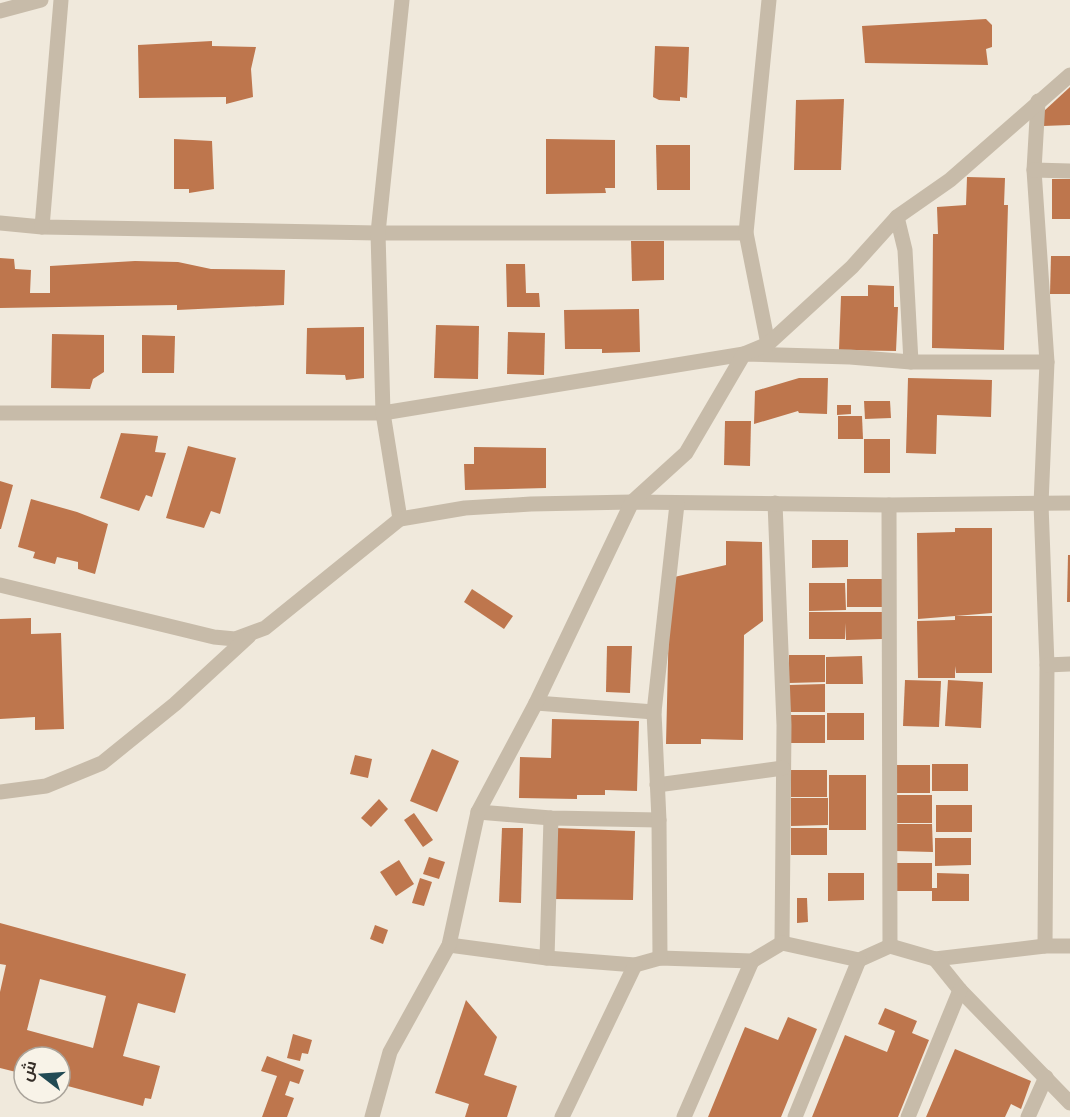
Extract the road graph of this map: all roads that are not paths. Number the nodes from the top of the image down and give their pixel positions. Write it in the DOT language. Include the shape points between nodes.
graph roads {
  1 [pos="41,0"];
  2 [pos="61,0"];
  3 [pos="402,0"];
  4 [pos="769,0"];
  5 [pos="0,11"];
  6 [pos="1070,75"];
  7 [pos="1038,101"];
  8 [pos="1034,170"];
  9 [pos="1070,171"];
  10 [pos="897,217"];
  11 [pos="0,223"];
  12 [pos="42,227"];
  13 [pos="746,232"];
  14 [pos="378,233"];
  15 [pos="768,344"];
  16 [pos="744,354"];
  17 [pos="911,362"];
  18 [pos="1047,362"];
  19 [pos="0,413"];
  20 [pos="383,413"];
  21 [pos="632,502"];
  22 [pos="775,503"];
  23 [pos="1070,503"];
  24 [pos="677,504"];
  25 [pos="1041,504"];
  26 [pos="889,505"];
  27 [pos="400,519"];
  28 [pos="0,585"];
  29 [pos="249,636"];
  30 [pos="1070,664"];
  31 [pos="1047,665"];
  32 [pos="536,703"];
  33 [pos="654,712"];
  34 [pos="783,768"];
  35 [pos="657,785"];
  36 [pos="0,792"];
  37 [pos="478,812"];
  38 [pos="551,818"];
  39 [pos="659,820"];
  40 [pos="782,943"];
  41 [pos="449,945"];
  42 [pos="1045,945"];
  43 [pos="890,946"];
  44 [pos="1070,946"];
  45 [pos="548,958"];
  46 [pos="660,958"];
  47 [pos="935,959"];
  48 [pos="859,960"];
  49 [pos="752,961"];
  50 [pos="635,965"];
  51 [pos="960,990"];
  52 [pos="1046,1077"];
  53 [pos="1070,1103"];
  54 [pos="372,1117"];
  55 [pos="562,1117"];
  56 [pos="684,1117"];
  57 [pos="795,1117"];
  58 [pos="908,1117"];
  59 [pos="1028,1117"];
  1 -- 5 [label="street"];
  2 -- 12 [label="street"];
  3 -- 14 [label="street"];
  4 -- 13 [label="street"];
  6 -- 7 [label="street"];
  7 -- 8 [label="street"];
  7 -- 10 [label="street" via="950,180"];
  8 -- 9 [label="street"];
  8 -- 18 [label="street"];
  10 -- 15 [label="street" via="852,267"];
  10 -- 17 [label="street" via="905,250"];
  11 -- 12 [label="street"];
  12 -- 14 [label="street"];
  13 -- 14 [label="street"];
  13 -- 15 [label="street"];
  14 -- 20 [label="street"];
  15 -- 16 [label="street"];
  16 -- 17 [label="street"];
  16 -- 20 [label="street"];
  16 -- 21 [label="street" via="686,453"];
  17 -- 18 [label="street"];
  18 -- 25 [label="street"];
  19 -- 20 [label="street"];
  20 -- 27 [label="street"];
  21 -- 24 [label="street"];
  21 -- 27 [label="street" via="465,508"];
  21 -- 32 [label="street"];
  22 -- 24 [label="street"];
  22 -- 26 [label="street"];
  22 -- 34 [label="street"];
  23 -- 25 [label="street"];
  24 -- 33 [label="street"];
  25 -- 26 [label="street"];
  25 -- 31 [label="street"];
  26 -- 43 [label="street"];
  27 -- 29 [label="street" via="265,628"];
  28 -- 29 [label="street" via="214,637"];
  29 -- 36 [label="street" via="175,704 102,763 46,786"];
  30 -- 31 [label="street"];
  31 -- 42 [label="street"];
  32 -- 33 [label="street"];
  32 -- 37 [label="street"];
  33 -- 35 [label="street"];
  34 -- 35 [label="street"];
  34 -- 40 [label="street"];
  35 -- 39 [label="street"];
  37 -- 38 [label="street"];
  37 -- 41 [label="street"];
  38 -- 39 [label="street"];
  38 -- 45 [label="street"];
  39 -- 46 [label="street"];
  40 -- 48 [label="street"];
  40 -- 49 [label="street"];
  41 -- 45 [label="street"];
  41 -- 54 [label="street" via="390,1052"];
  42 -- 44 [label="street"];
  42 -- 47 [label="street"];
  43 -- 47 [label="street"];
  43 -- 48 [label="street"];
  45 -- 50 [label="street"];
  46 -- 49 [label="street"];
  46 -- 50 [label="street"];
  47 -- 51 [label="street"];
  48 -- 57 [label="street"];
  49 -- 56 [label="street"];
  50 -- 55 [label="street"];
  51 -- 52 [label="street"];
  51 -- 58 [label="street"];
  52 -- 53 [label="street"];
  52 -- 59 [label="street"];
}
